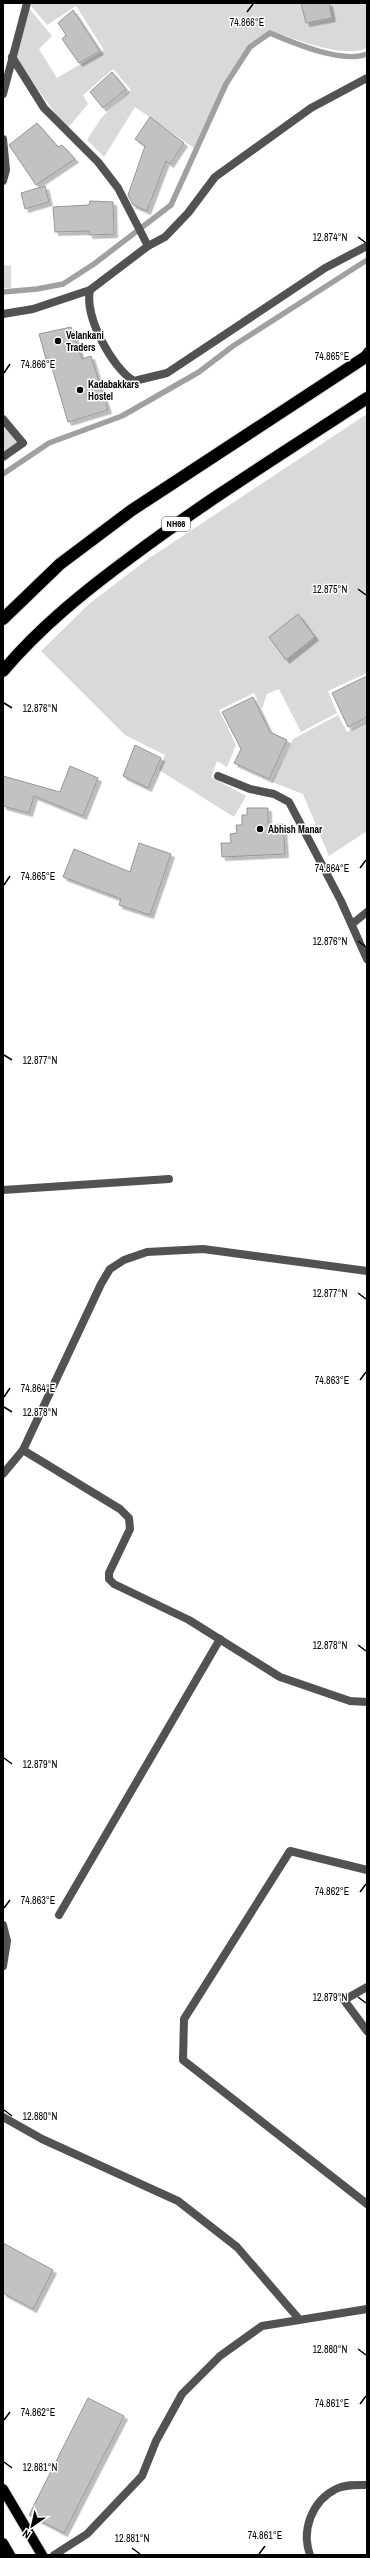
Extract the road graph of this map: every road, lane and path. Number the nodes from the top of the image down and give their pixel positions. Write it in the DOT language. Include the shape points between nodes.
graph roads {
  1 [pos="27,3"];
  2 [pos="12,57"];
  3 [pos="367,78"];
  4 [pos="3,94"];
  5 [pos="3,139"];
  6 [pos="3,181"];
  7 [pos="148,246"];
  8 [pos="367,246"];
  9 [pos="90,290"];
  10 [pos="3,314"];
  11 [pos="367,356"];
  12 [pos="367,398"];
  13 [pos="3,419"];
  14 [pos="3,457"];
  15 [pos="3,619"];
  16 [pos="3,672"];
  17 [pos="218,776"];
  18 [pos="367,912"];
  19 [pos="352,924"];
  20 [pos="367,959"];
  21 [pos="169,1179"];
  22 [pos="3,1190"];
  23 [pos="367,1271"];
  24 [pos="23,1450"];
  25 [pos="3,1474"];
  26 [pos="220,1639"];
  27 [pos="367,1702"];
  28 [pos="367,1870"];
  29 [pos="59,1915"];
  30 [pos="3,1925"];
  31 [pos="3,1966"];
  32 [pos="367,1987"];
  33 [pos="367,2031"];
  34 [pos="3,2117"];
  35 [pos="367,2204"];
  36 [pos="367,2309"];
  37 [pos="299,2319"];
  38 [pos="367,2485"];
  39 [pos="3,2489"];
  40 [pos="3,2543"];
  41 [pos="10,2555"];
  42 [pos="42,2555"];
  43 [pos="54,2555"];
  44 [pos="310,2555"];
  1 -- 2 [label="street"];
  2 -- 4 [label="street"];
  2 -- 7 [label="street" via="44,108 98,162 118,188"];
  3 -- 7 [label="street" via="311,108 215,177 188,213 165,236"];
  5 -- 6 [label="street" via="6,170"];
  7 -- 9 [label="street"];
  8 -- 9 [label="street" via="325,268 168,373 134,381 124,375 97,332 88,300"];
  9 -- 10 [label="street" via="32,309"];
  11 -- 15 [label="highway" via="132,510 60,564"];
  12 -- 16 [label="highway, NH66" via="171,527 109,573 49,622"];
  13 -- 14 [label="street" via="23,443"];
  17 -- 19 [label="street" via="250,789 274,794 289,802"];
  18 -- 19 [label="street"];
  19 -- 20 [label="street"];
  21 -- 22 [label="street"];
  23 -- 24 [label="street" via="203,1249 147,1252 124,1260 110,1269 101,1284"];
  24 -- 25 [label="street"];
  24 -- 26 [label="street" via="120,1509 129,1518 130,1529 109,1573 109,1579"];
  26 -- 27 [label="street" via="280,1677 350,1701"];
  26 -- 29 [label="street"];
  28 -- 35 [label="street" via="290,1852 184,2019 182,2060"];
  30 -- 31 [label="street" via="8,1941"];
  32 -- 33 [label="street" via="344,2000"];
  34 -- 37 [label="street" via="42,2139 178,2201 237,2247"];
  36 -- 37 [label="street"];
  37 -- 43 [label="street" via="262,2326 220,2356 182,2394 156,2441 142,2476 87,2534"];
  38 -- 44 [label="street" via="337,2488 316,2506 309,2519 307,2531 306,2546"];
  39 -- 42 [label="main road"];
  40 -- 41 [label="main road"];
}
